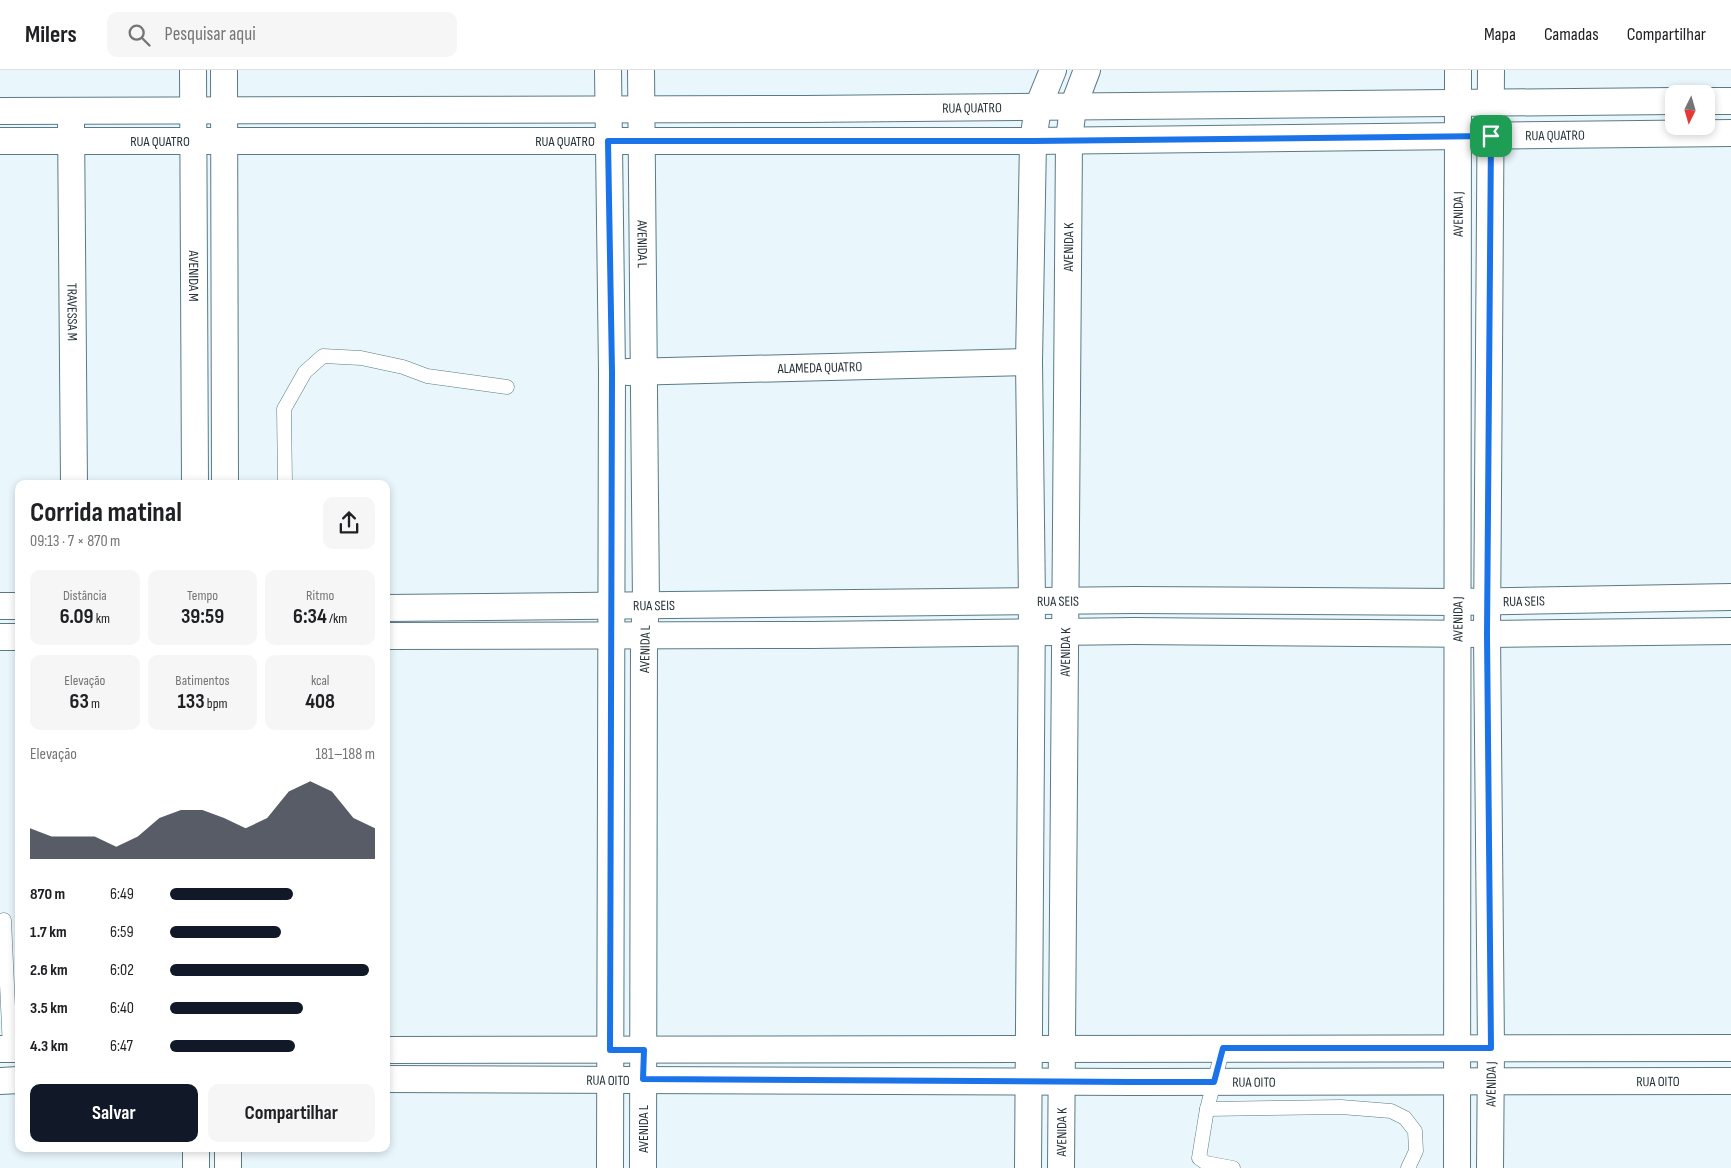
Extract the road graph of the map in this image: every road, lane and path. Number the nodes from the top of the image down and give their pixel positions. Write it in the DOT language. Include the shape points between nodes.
graph roads {
  1 [pos="193,70"];
  2 [pos="224,70"];
  3 [pos="608,70"];
  4 [pos="642,70"];
  5 [pos="1053,70"];
  6 [pos="1087,70"];
  7 [pos="1458,70"];
  8 [pos="1491,70"];
  9 [pos="1715,101"];
  10 [pos="1731,101"];
  11 [pos="1665,102"];
  12 [pos="1459,104"];
  13 [pos="1491,104"];
  14 [pos="1038,107"];
  15 [pos="1073,107"];
  16 [pos="607,109"];
  17 [pos="642,109"];
  18 [pos="71,110"];
  19 [pos="192,110"];
  20 [pos="224,110"];
  21 [pos="0,111"];
  22 [pos="1731,133"];
  23 [pos="1459,136"];
  24 [pos="1491,136"];
  25 [pos="72,140"];
  26 [pos="1069,140"];
  27 [pos="0,141"];
  28 [pos="193,141"];
  29 [pos="224,141"];
  30 [pos="608,141"];
  31 [pos="642,141"];
  32 [pos="1033,141"];
  33 [pos="1029,362"];
  34 [pos="646,371"];
  35 [pos="612,372"];
  36 [pos="507,386"];
  37 [pos="74,480"];
  38 [pos="195,480"];
  39 [pos="225,480"];
  40 [pos="284,480"];
  41 [pos="1731,597"];
  42 [pos="1067,601"];
  43 [pos="1032,602"];
  44 [pos="1456,602"];
  45 [pos="1488,602"];
  46 [pos="611,604"];
  47 [pos="646,604"];
  48 [pos="0,606"];
  49 [pos="15,606"];
  50 [pos="390,608"];
  51 [pos="1731,631"];
  52 [pos="1066,632"];
  53 [pos="1031,633"];
  54 [pos="1456,634"];
  55 [pos="1487,634"];
  56 [pos="390,636"];
  57 [pos="610,636"];
  58 [pos="644,636"];
  59 [pos="0,637"];
  60 [pos="15,637"];
  61 [pos="4,920"];
  62 [pos="1223,1048"];
  63 [pos="1457,1048"];
  64 [pos="1491,1048"];
  65 [pos="1731,1048"];
  66 [pos="10,1049"];
  67 [pos="390,1050"];
  68 [pos="610,1050"];
  69 [pos="644,1050"];
  70 [pos="1030,1050"];
  71 [pos="1063,1050"];
  72 [pos="390,1079"];
  73 [pos="610,1079"];
  74 [pos="643,1079"];
  75 [pos="15,1080"];
  76 [pos="0,1081"];
  77 [pos="1731,1081"];
  78 [pos="1028,1082"];
  79 [pos="1061,1082"];
  80 [pos="1214,1082"];
  81 [pos="1458,1082"];
  82 [pos="1490,1082"];
  83 [pos="1207,1109"];
  84 [pos="196,1152"];
  85 [pos="228,1152"];
  86 [pos="196,1168"];
  87 [pos="228,1168"];
  88 [pos="610,1168"];
  89 [pos="643,1168"];
  90 [pos="1028,1168"];
  91 [pos="1061,1168"];
  92 [pos="1233,1168"];
  93 [pos="1408,1168"];
  94 [pos="1457,1168"];
  95 [pos="1490,1168"];
  1 -- 19 [label="street, AVENIDA M"];
  2 -- 20 [label="street"];
  3 -- 16 [label="street"];
  4 -- 17 [label="street, AVENIDA L"];
  5 -- 14 [label="street"];
  6 -- 15 [label="street, AVENIDA K"];
  7 -- 12 [label="street, AVENIDA J"];
  8 -- 13 [label="street, AVENIDA J"];
  9 -- 10 [label="street"];
  11 -- 13 [label="street, RUA QUATRO"];
  12 -- 13 [label="street, RUA QUATRO"];
  12 -- 15 [label="street, RUA QUATRO"];
  12 -- 23 [label="street, AVENIDA J"];
  13 -- 24 [label="street, AVENIDA J"];
  14 -- 15 [label="street, RUA QUATRO"];
  14 -- 17 [label="street, RUA QUATRO"];
  14 -- 32 [label="street"];
  15 -- 26 [label="street, AVENIDA K"];
  16 -- 17 [label="street, RUA QUATRO"];
  16 -- 20 [label="street, RUA QUATRO"];
  16 -- 30 [label="street"];
  17 -- 31 [label="street, AVENIDA L"];
  18 -- 19 [label="street, RUA QUATRO"];
  18 -- 21 [label="street, RUA QUATRO"];
  18 -- 25 [label="street, TRAVESSA M"];
  19 -- 20 [label="street, RUA QUATRO"];
  19 -- 28 [label="street, AVENIDA M"];
  20 -- 29 [label="street"];
  22 -- 24 [label="street, RUA QUATRO"];
  23 -- 24 [label="street, RUA QUATRO"];
  23 -- 26 [label="street, RUA QUATRO"];
  23 -- 44 [label="street, AVENIDA J"];
  24 -- 45 [label="street, AVENIDA J"];
  25 -- 27 [label="street, RUA QUATRO"];
  25 -- 28 [label="street, RUA QUATRO"];
  25 -- 37 [label="street, TRAVESSA M"];
  26 -- 32 [label="street, RUA QUATRO"];
  26 -- 42 [label="street, AVENIDA K"];
  28 -- 29 [label="street, RUA QUATRO"];
  28 -- 38 [label="street, AVENIDA M"];
  29 -- 30 [label="street, RUA QUATRO"];
  29 -- 39 [label="street"];
  30 -- 31 [label="street, RUA QUATRO"];
  30 -- 35 [label="street"];
  31 -- 32 [label="street, RUA QUATRO"];
  31 -- 34 [label="street, AVENIDA L"];
  32 -- 33 [label="street"];
  33 -- 34 [label="street, ALAMEDA QUATRO"];
  33 -- 43 [label="street"];
  34 -- 35 [label="street, ALAMEDA QUATRO"];
  34 -- 47 [label="street, AVENIDA L"];
  35 -- 46 [label="street"];
  36 -- 40 [label="lane" via="427,376 361,358 323,356 305,372 284,409"];
  41 -- 45 [label="street, RUA SEIS"];
  42 -- 43 [label="street, RUA SEIS"];
  42 -- 44 [label="street, RUA SEIS"];
  42 -- 52 [label="street, AVENIDA K"];
  43 -- 47 [label="street, RUA SEIS"];
  43 -- 53 [label="street"];
  44 -- 45 [label="street, RUA SEIS"];
  44 -- 54 [label="street, AVENIDA J"];
  45 -- 55 [label="street, AVENIDA J"];
  46 -- 47 [label="street, RUA SEIS"];
  46 -- 50 [label="street, RUA SEIS"];
  46 -- 57 [label="street"];
  47 -- 58 [label="street, AVENIDA L"];
  48 -- 49 [label="street"];
  51 -- 55 [label="street"];
  52 -- 53 [label="street"];
  52 -- 54 [label="street"];
  52 -- 71 [label="street, AVENIDA K"];
  53 -- 58 [label="street"];
  53 -- 70 [label="street"];
  54 -- 55 [label="street"];
  54 -- 63 [label="street, AVENIDA J"];
  55 -- 64 [label="street, AVENIDA J"];
  56 -- 57 [label="street"];
  57 -- 58 [label="street"];
  57 -- 68 [label="street"];
  58 -- 69 [label="street, AVENIDA L"];
  59 -- 60 [label="street"];
  61 -- 66 [label="lane"];
  62 -- 63 [label="street, RUA OITO"];
  62 -- 71 [label="street, RUA OITO"];
  62 -- 80 [label="lane"];
  63 -- 64 [label="street, RUA OITO"];
  63 -- 81 [label="street, AVENIDA J"];
  64 -- 65 [label="street, RUA OITO"];
  64 -- 82 [label="street, AVENIDA J"];
  67 -- 68 [label="street, RUA OITO"];
  68 -- 69 [label="street, RUA OITO"];
  68 -- 73 [label="street"];
  69 -- 70 [label="street, RUA OITO"];
  69 -- 74 [label="street, AVENIDA L"];
  70 -- 71 [label="street, RUA OITO"];
  70 -- 78 [label="street"];
  71 -- 79 [label="street, AVENIDA K"];
  72 -- 73 [label="street, RUA OITO"];
  73 -- 74 [label="street, RUA OITO"];
  73 -- 88 [label="street"];
  74 -- 78 [label="street, RUA OITO"];
  74 -- 89 [label="street, AVENIDA L"];
  75 -- 76 [label="street"];
  77 -- 82 [label="street, RUA OITO"];
  78 -- 79 [label="street, RUA OITO"];
  78 -- 90 [label="street"];
  79 -- 80 [label="street, RUA OITO"];
  79 -- 91 [label="street, AVENIDA K"];
  80 -- 81 [label="street, RUA OITO"];
  80 -- 83 [label="lane"];
  81 -- 82 [label="street, RUA OITO"];
  81 -- 94 [label="street, AVENIDA J"];
  82 -- 95 [label="street, AVENIDA J"];
  83 -- 92 [label="lane" via="1199,1158 1206,1163"];
  83 -- 93 [label="lane" via="1341,1107 1391,1111 1404,1118 1415,1131 1416,1151"];
  84 -- 86 [label="street"];
  85 -- 87 [label="street"];
}
